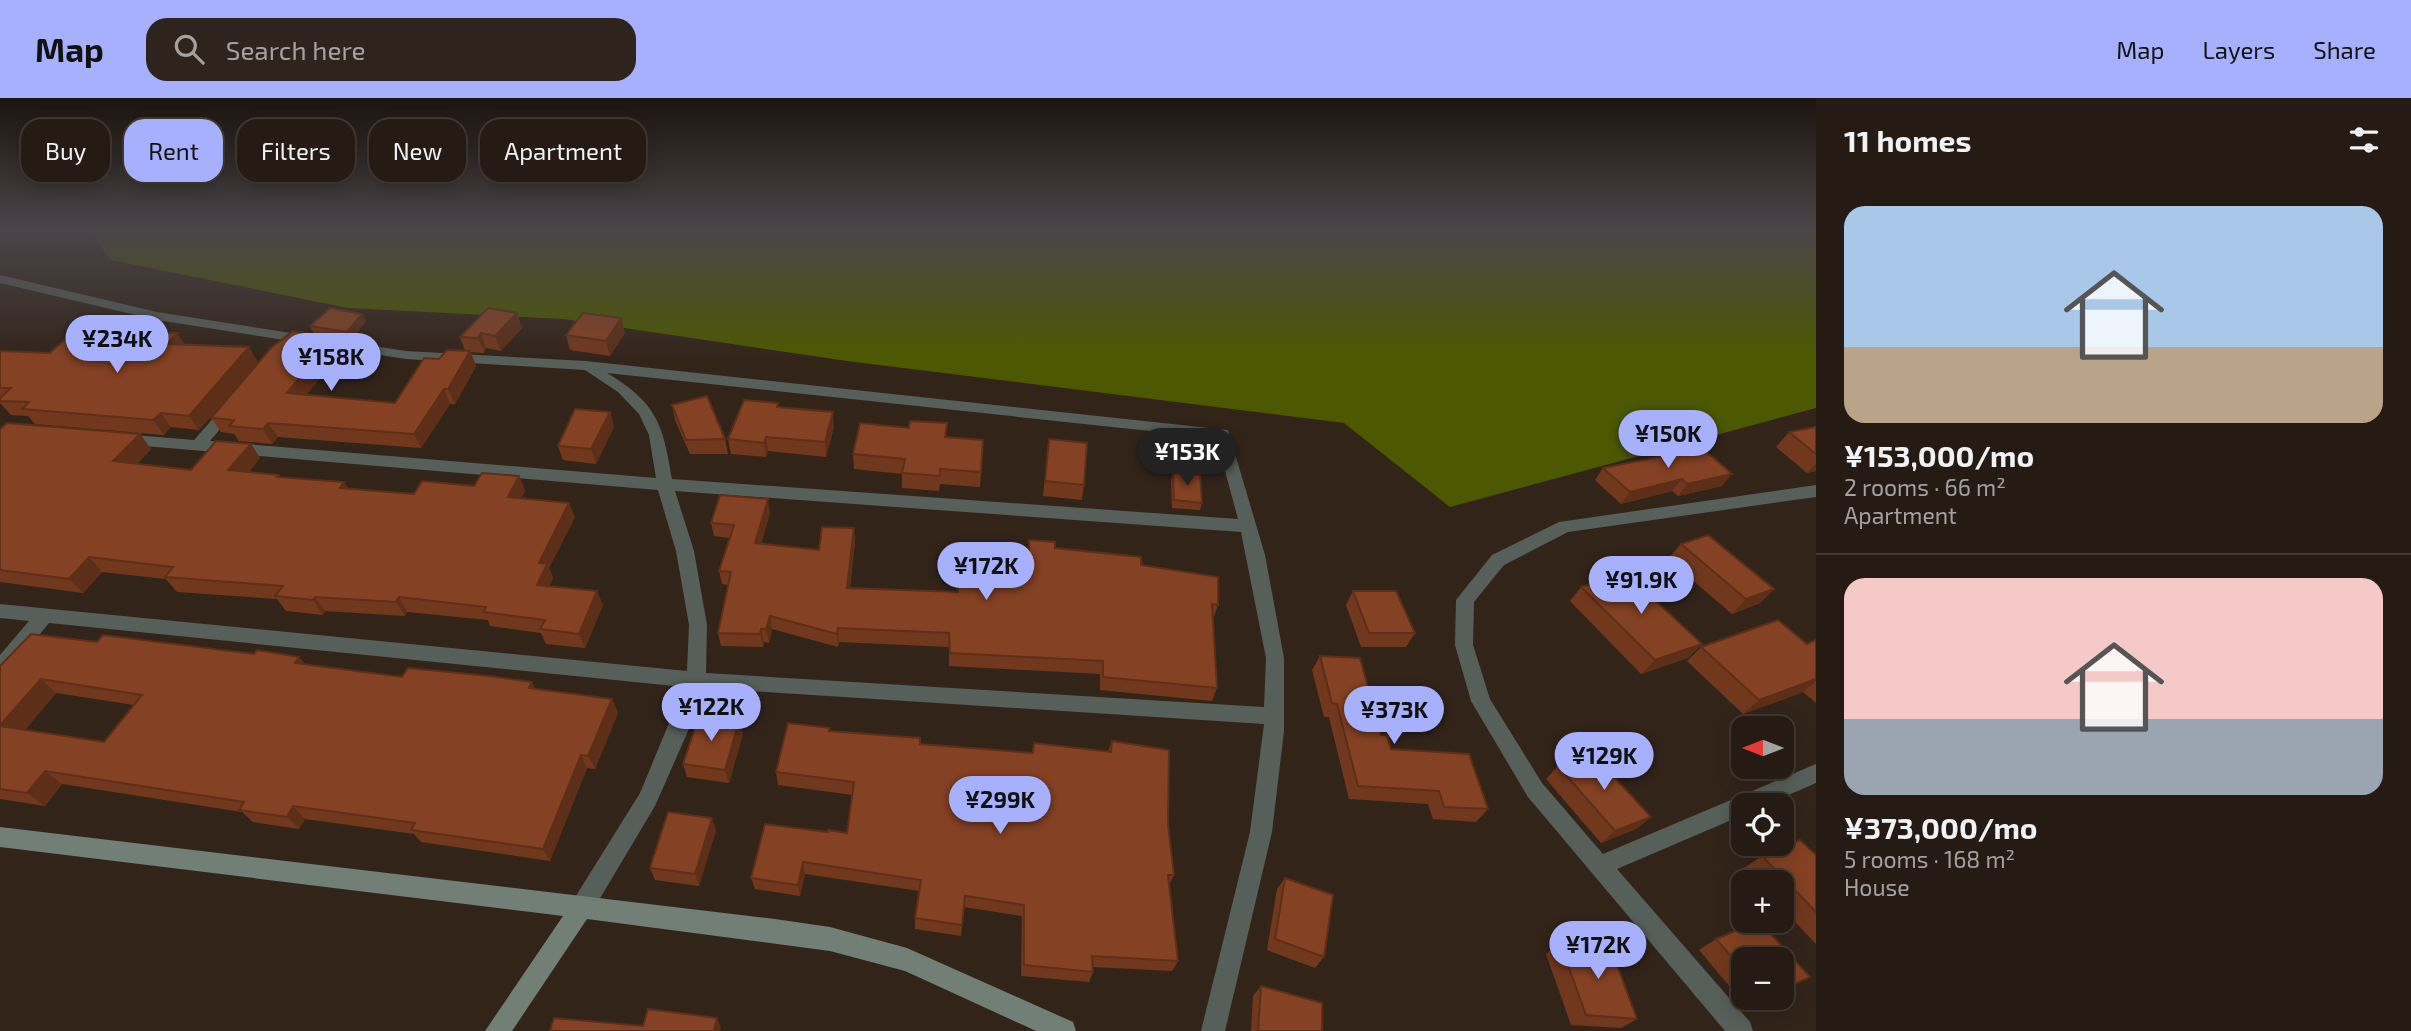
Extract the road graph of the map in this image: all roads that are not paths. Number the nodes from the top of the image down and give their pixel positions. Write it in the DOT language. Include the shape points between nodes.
graph roads {
  1 [pos="0,279"];
  2 [pos="586,366"];
  3 [pos="240,396"];
  4 [pos="103,437"];
  5 [pos="198,445"];
  6 [pos="666,485"];
  7 [pos="1816,491"];
  8 [pos="1248,526"];
  9 [pos="0,611"];
  10 [pos="45,615"];
  11 [pos="0,668"];
  12 [pos="696,680"];
  13 [pos="1274,716"];
  14 [pos="1816,772"];
  15 [pos="0,837"];
  16 [pos="1600,866"];
  17 [pos="582,907"];
  18 [pos="497,1031"];
  19 [pos="1064,1031"];
  20 [pos="1213,1031"];
  21 [pos="1741,1031"];
  1 -- 2 [label="street" via="286,341 407,355"];
  2 -- 6 [label="street" via="623,388 645,411 657,435"];
  2 -- 8 [label="street" via="1223,434"];
  3 -- 5 [label="street"];
  4 -- 5 [label="street"];
  5 -- 6 [label="street"];
  6 -- 8 [label="street"];
  6 -- 12 [label="street" via="685,551 698,625"];
  7 -- 16 [label="street" via="1565,526 1498,560 1465,600 1464,645 1481,701 1535,790"];
  8 -- 13 [label="street" via="1275,658"];
  9 -- 10 [label="street"];
  10 -- 11 [label="street"];
  10 -- 12 [label="street"];
  12 -- 13 [label="street"];
  12 -- 17 [label="street" via="648,799"];
  13 -- 20 [label="street" via="1261,832"];
  14 -- 16 [label="street"];
  15 -- 17 [label="street"];
  16 -- 21 [label="street"];
  17 -- 18 [label="street"];
  17 -- 19 [label="street" via="830,939 906,960"];
}
